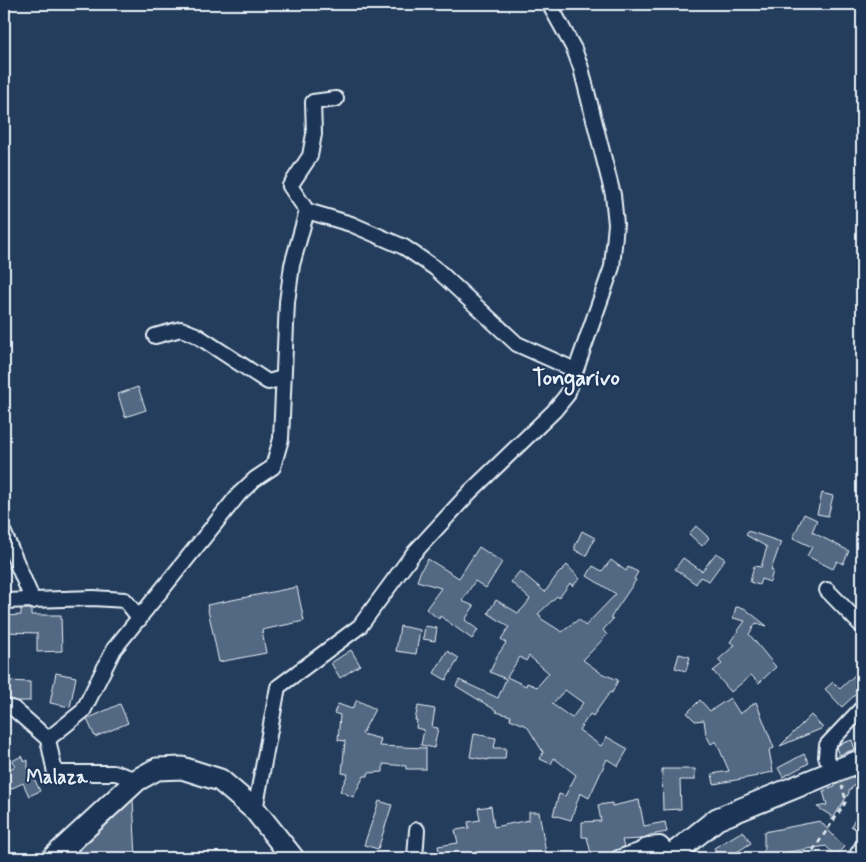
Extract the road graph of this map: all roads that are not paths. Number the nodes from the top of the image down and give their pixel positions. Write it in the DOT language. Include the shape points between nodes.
graph roads {
  1 [pos="551,4"];
  2 [pos="336,99"];
  3 [pos="307,211"];
  4 [pos="155,336"];
  5 [pos="575,370"];
  6 [pos="283,378"];
  7 [pos="4,533"];
  8 [pos="827,590"];
  9 [pos="4,601"];
  10 [pos="33,601"];
  11 [pos="140,619"];
  12 [pos="862,626"];
  13 [pos="4,706"];
  14 [pos="862,708"];
  15 [pos="48,739"];
  16 [pos="862,760"];
  17 [pos="835,771"];
  18 [pos="137,780"];
  19 [pos="254,810"];
  20 [pos="417,830"];
  21 [pos="862,847"];
  22 [pos="670,856"];
  23 [pos="53,858"];
  24 [pos="293,858"];
  25 [pos="415,858"];
  26 [pos="618,858"];
  27 [pos="855,858"];
  1 -- 5 [label="street" via="581,68 614,195 616,224 612,267"];
  2 -- 3 [label="street" via="313,102 314,134 310,156 290,186"];
  3 -- 5 [label="street" via="351,224 404,247 435,268 516,344"];
  3 -- 6 [label="street" via="292,265"];
  4 -- 6 [label="street" via="181,329 196,335 268,382"];
  5 -- 19 [label="street" via="567,394 554,411 470,492 419,547 360,626 278,687"];
  6 -- 11 [label="street" via="281,440 273,467 239,494"];
  7 -- 10 [label="street"];
  8 -- 12 [label="street"];
  9 -- 10 [label="street"];
  10 -- 11 [label="street" via="126,600"];
  11 -- 15 [label="street" via="114,649 83,711"];
  13 -- 15 [label="street" via="14,709"];
  14 -- 17 [label="street" via="827,745 826,757"];
  15 -- 18 [label="street" via="55,773 116,773"];
  16 -- 17 [label="main road"];
  17 -- 22 [label="main road" via="717,819"];
  18 -- 19 [label="main road" via="157,769 182,768 220,780"];
  18 -- 23 [label="main road"];
  19 -- 24 [label="main road"];
  20 -- 25 [label="street"];
  21 -- 27 [label="street"];
  22 -- 26 [label="street" via="660,844 648,845"];
}
